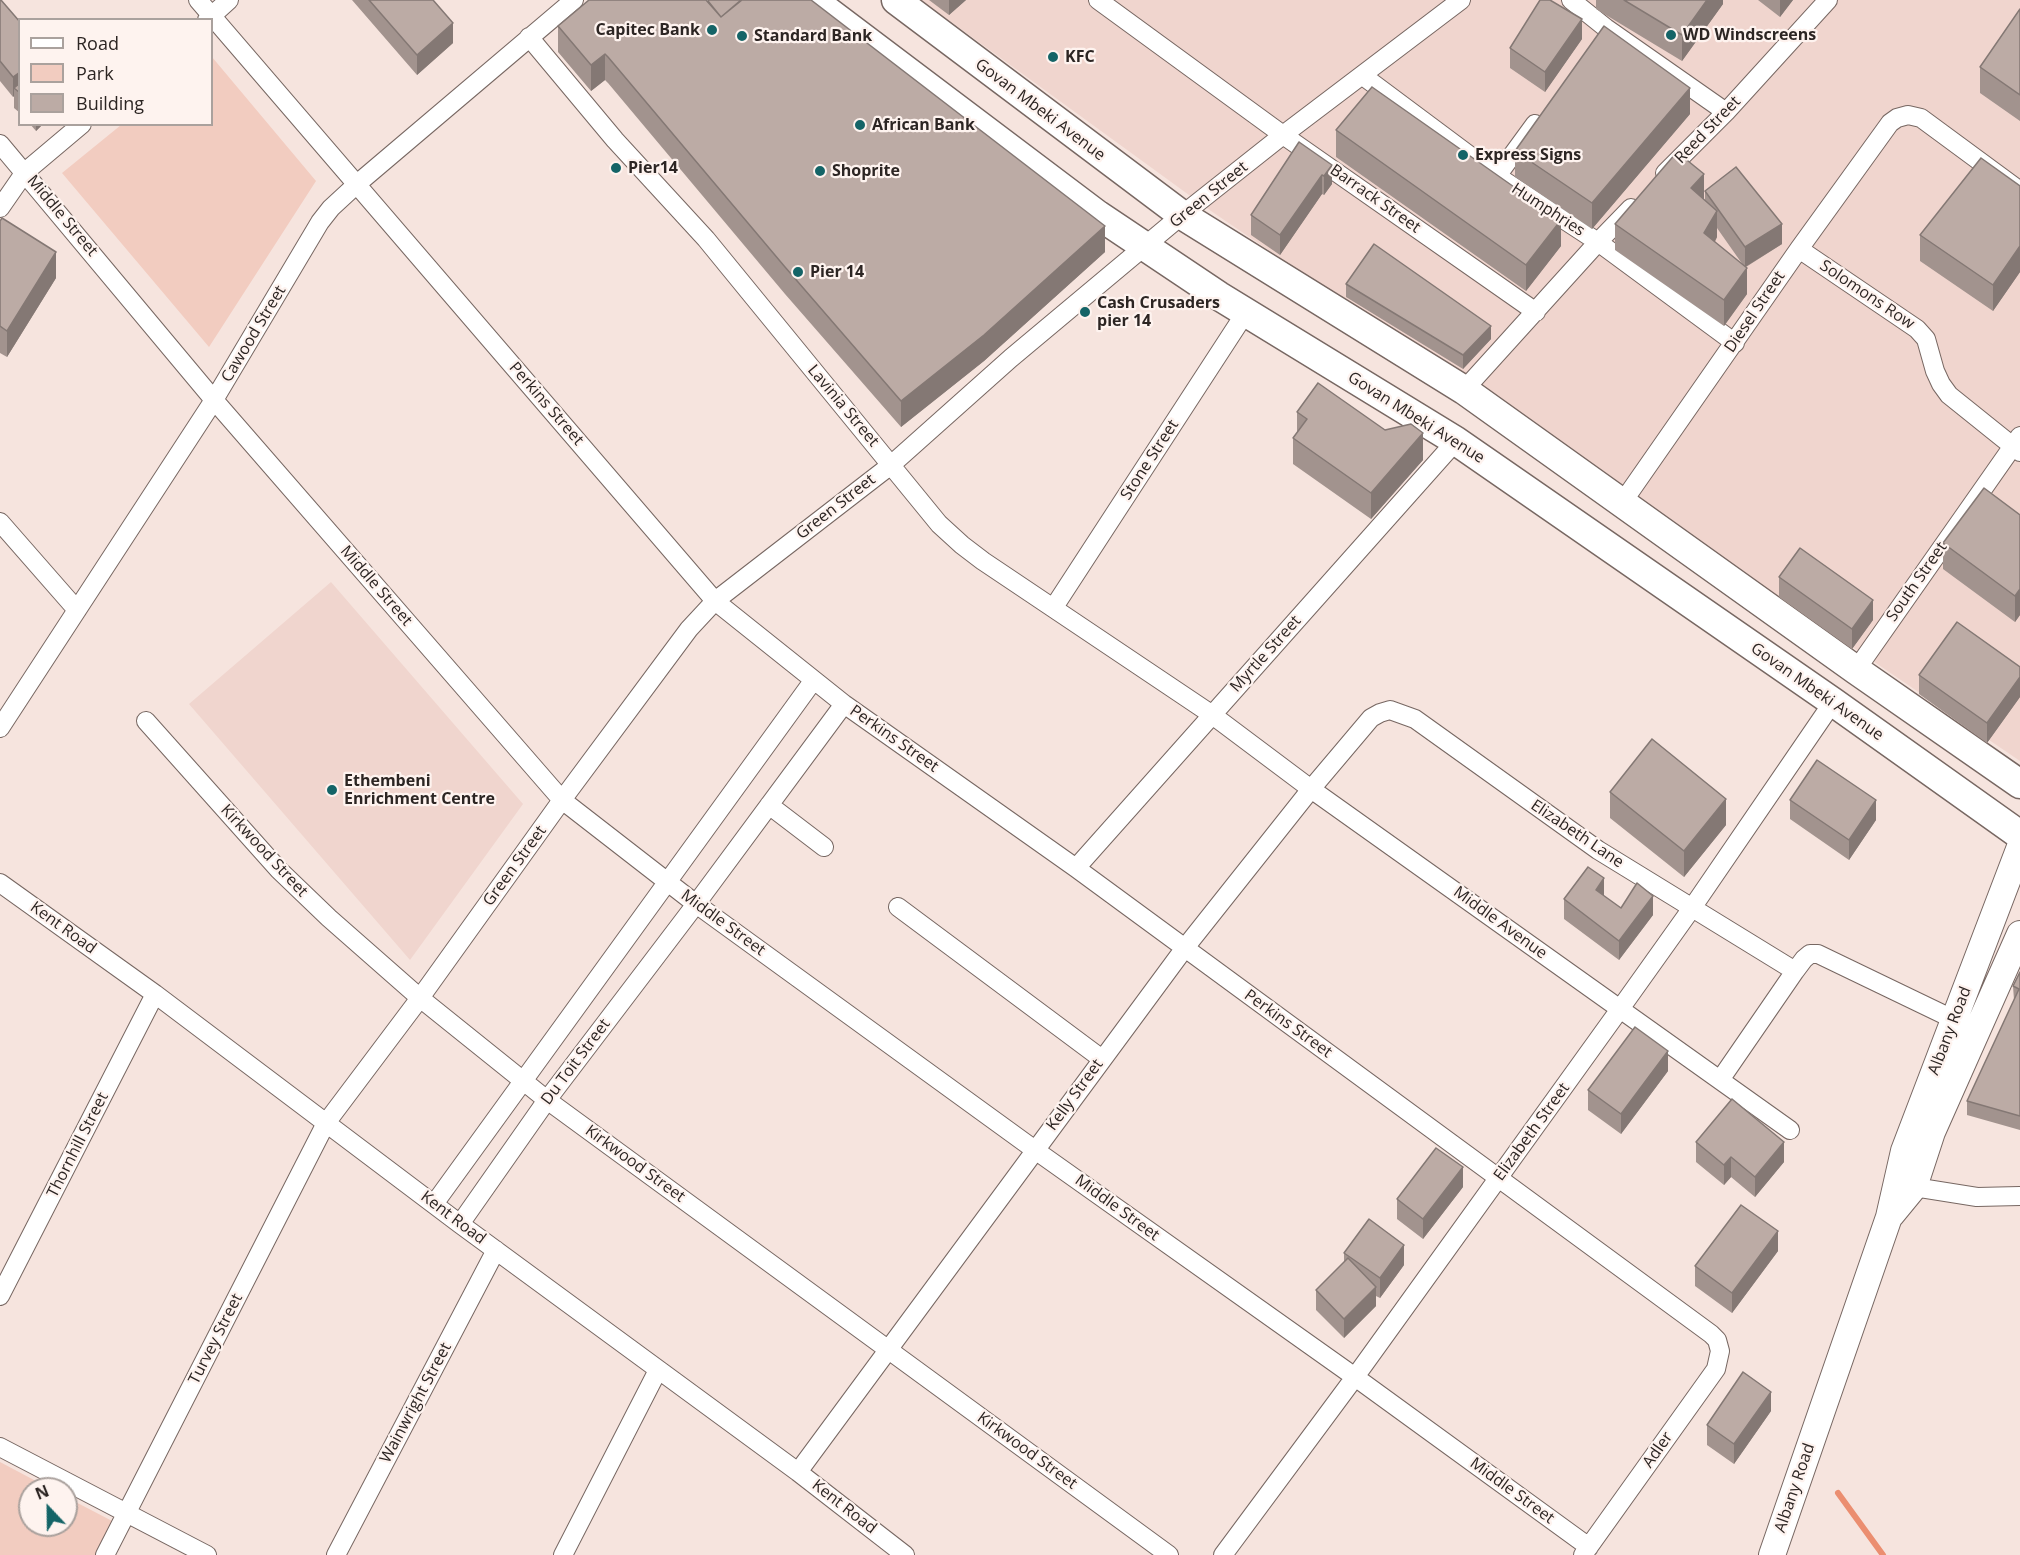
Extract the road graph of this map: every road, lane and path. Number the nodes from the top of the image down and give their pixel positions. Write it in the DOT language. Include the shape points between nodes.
graph roads {
  1 [pos="198,0"];
  2 [pos="230,0"];
  3 [pos="574,0"];
  4 [pos="813,0"];
  5 [pos="896,0"];
  6 [pos="1461,0"];
  7 [pos="1570,0"];
  8 [pos="1828,0"];
  9 [pos="1110,3"];
  10 [pos="209,18"];
  11 [pos="213,22"];
  12 [pos="530,37"];
  13 [pos="1363,76"];
  14 [pos="1545,111"];
  15 [pos="1726,112"];
  16 [pos="80,126"];
  17 [pos="1283,135"];
  18 [pos="0,144"];
  19 [pos="25,172"];
  20 [pos="1497,176"];
  21 [pos="357,184"];
  22 [pos="2020,191"];
  23 [pos="0,208"];
  24 [pos="1182,215"];
  25 [pos="1598,242"];
  26 [pos="1146,247"];
  27 [pos="1799,249"];
  28 [pos="1246,312"];
  29 [pos="1536,312"];
  30 [pos="1735,343"];
  31 [pos="1464,390"];
  32 [pos="214,400"];
  33 [pos="1456,441"];
  34 [pos="2017,445"];
  35 [pos="891,465"];
  36 [pos="1622,502"];
  37 [pos="0,522"];
  38 [pos="715,601"];
  39 [pos="1054,607"];
  40 [pos="76,610"];
  41 [pos="1856,670"];
  42 [pos="813,681"];
  43 [pos="6,702"];
  44 [pos="1833,702"];
  45 [pos="844,704"];
  46 [pos="1211,714"];
  47 [pos="146,721"];
  48 [pos="1364,726"];
  49 [pos="0,728"];
  50 [pos="2020,784"];
  51 [pos="1311,789"];
  52 [pos="562,800"];
  53 [pos="769,805"];
  54 [pos="2020,835"];
  55 [pos="824,847"];
  56 [pos="2020,847"];
  57 [pos="1076,868"];
  58 [pos="667,882"];
  59 [pos="0,883"];
  60 [pos="696,904"];
  61 [pos="898,907"];
  62 [pos="1692,908"];
  63 [pos="2020,934"];
  64 [pos="1184,949"];
  65 [pos="1795,971"];
  66 [pos="155,994"];
  67 [pos="420,998"];
  68 [pos="1620,1010"];
  69 [pos="1955,1020"];
  70 [pos="1102,1059"];
  71 [pos="1720,1080"];
  72 [pos="523,1082"];
  73 [pos="547,1100"];
  74 [pos="326,1123"];
  75 [pos="1790,1130"];
  76 [pos="1035,1150"];
  77 [pos="1499,1178"];
  78 [pos="1905,1184"];
  79 [pos="2020,1196"];
  80 [pos="434,1204"];
  81 [pos="460,1224"];
  82 [pos="496,1250"];
  83 [pos="0,1296"];
  84 [pos="1717,1340"];
  85 [pos="889,1351"];
  86 [pos="658,1370"];
  87 [pos="1355,1377"];
  88 [pos="0,1447"];
  89 [pos="798,1472"];
  90 [pos="127,1514"];
  91 [pos="1586,1551"];
  92 [pos="105,1555"];
  93 [pos="207,1555"];
  94 [pos="336,1555"];
  95 [pos="563,1555"];
  96 [pos="905,1555"];
  97 [pos="1169,1555"];
  98 [pos="1223,1555"];
  99 [pos="1772,1555"];
  1 -- 10 [label="street, Perkins Street"];
  2 -- 10 [label="street"];
  3 -- 12 [label="street, Cawood Street"];
  4 -- 26 [label="main road, Govan Mbeki Avenue" via="1061,189"];
  5 -- 24 [label="main road, Govan Mbeki Avenue"];
  6 -- 13 [label="street, Green Street"];
  7 -- 15 [label="street" via="1603,33"];
  8 -- 15 [label="street, Reed Street"];
  9 -- 17 [label="street, Barrack Street"];
  11 -- 21 [label="street, Perkins Street"];
  12 -- 21 [label="street, Cawood Street"];
  12 -- 35 [label="street, Lavinia Street" via="615,140 706,239"];
  13 -- 17 [label="street, Green Street"];
  13 -- 20 [label="street, Humphries"];
  14 -- 20 [label="street"];
  15 -- 25 [label="street, Reed Street"];
  16 -- 19 [label="street"];
  17 -- 24 [label="street, Green Street"];
  17 -- 29 [label="street, Barrack Street"];
  18 -- 19 [label="street, Middle Street"];
  19 -- 23 [label="street"];
  19 -- 32 [label="street, Middle Street"];
  20 -- 25 [label="street, Humphries"];
  21 -- 32 [label="street, Cawood Street" via="320,222"];
  21 -- 38 [label="street, Perkins Street"];
  22 -- 27 [label="street, Diesel Street" via="1921,118 1908,114 1890,123"];
  24 -- 26 [label="street, Green Street"];
  24 -- 31 [label="main road, Govan Mbeki Avenue"];
  25 -- 29 [label="street, Reed Street"];
  25 -- 30 [label="street, Humphries"];
  26 -- 28 [label="main road, Govan Mbeki Avenue"];
  26 -- 35 [label="street, Green Street" via="1011,358"];
  27 -- 30 [label="street, Diesel Street"];
  27 -- 34 [label="street, Solomons Row" via="1917,329 1926,339 1935,371 1949,395"];
  28 -- 33 [label="main road, Govan Mbeki Avenue"];
  28 -- 39 [label="street, Stone Street"];
  29 -- 31 [label="street, Reed Street"];
  30 -- 36 [label="street, Diesel Street"];
  31 -- 36 [label="main road, Govan Mbeki Avenue"];
  32 -- 40 [label="street, Cawood Street"];
  32 -- 52 [label="street, Middle Street"];
  33 -- 44 [label="main road, Govan Mbeki Avenue"];
  33 -- 46 [label="street, Myrtle Street"];
  34 -- 41 [label="street, South Street"];
  35 -- 38 [label="street, Green Street"];
  35 -- 39 [label="street, Lavinia Street" via="939,524 962,545"];
  36 -- 41 [label="main road, Govan Mbeki Avenue"];
  37 -- 40 [label="street"];
  38 -- 42 [label="street, Perkins Street"];
  38 -- 52 [label="street, Green Street" via="689,629"];
  39 -- 46 [label="street, Lavinia Street"];
  40 -- 43 [label="street, Cawood Street"];
  41 -- 50 [label="main road, Govan Mbeki Avenue"];
  42 -- 45 [label="street, Perkins Street"];
  42 -- 58 [label="street"];
  43 -- 49 [label="street, Cawood Street"];
  44 -- 54 [label="main road, Govan Mbeki Avenue"];
  44 -- 62 [label="street, Elizabeth Street"];
  45 -- 53 [label="street, Du Toit Street"];
  45 -- 57 [label="street, Perkins Street"];
  46 -- 51 [label="street, Middle Avenue"];
  46 -- 57 [label="street, Myrtle Street"];
  47 -- 67 [label="street, Kirkwood Street" via="279,870"];
  48 -- 51 [label="street, Kelly Street"];
  48 -- 62 [label="street, Elizabeth Lane" via="1371,718 1390,710 1415,719 1598,850"];
  51 -- 64 [label="street, Kelly Street"];
  51 -- 68 [label="street, Middle Avenue"];
  52 -- 58 [label="street, Middle Street"];
  52 -- 67 [label="street, Green Street"];
  53 -- 55 [label="street"];
  53 -- 60 [label="street, Du Toit Street"];
  56 -- 69 [label="main road, Albany Road"];
  57 -- 64 [label="street, Perkins Street"];
  58 -- 60 [label="street, Middle Street"];
  58 -- 72 [label="street"];
  59 -- 66 [label="street, Kent Road"];
  60 -- 73 [label="street, Du Toit Street"];
  60 -- 76 [label="street, Middle Street"];
  61 -- 70 [label="street"];
  62 -- 65 [label="street, Elizabeth Lane"];
  62 -- 68 [label="street, Elizabeth Street"];
  63 -- 78 [label="main road, Albany Road"];
  64 -- 70 [label="street, Kelly Street"];
  64 -- 77 [label="street, Perkins Street"];
  65 -- 69 [label="street" via="1810,954 1818,954"];
  65 -- 71 [label="street"];
  66 -- 74 [label="street, Kent Road"];
  66 -- 83 [label="street, Thornhill Street"];
  67 -- 72 [label="street, Kirkwood Street"];
  67 -- 74 [label="street, Green Street"];
  68 -- 71 [label="street, Middle Avenue"];
  68 -- 77 [label="street, Elizabeth Street"];
  69 -- 78 [label="main road, Albany Road" via="1904,1151"];
  70 -- 76 [label="street, Kelly Street"];
  71 -- 75 [label="street, Middle Avenue"];
  72 -- 73 [label="street, Kirkwood Street"];
  72 -- 80 [label="street"];
  73 -- 81 [label="street, Du Toit Street"];
  73 -- 85 [label="street, Kirkwood Street"];
  74 -- 80 [label="street, Kent Road"];
  74 -- 90 [label="street, Turvey Street"];
  76 -- 85 [label="street, Kelly Street"];
  76 -- 87 [label="street, Middle Street"];
  77 -- 84 [label="street, Perkins Street"];
  77 -- 87 [label="street, Elizabeth Street"];
  78 -- 79 [label="street" via="1977,1197"];
  78 -- 99 [label="main road, Albany Road" via="1889,1217"];
  80 -- 81 [label="street, Kent Road"];
  81 -- 82 [label="street, Kent Road"];
  82 -- 86 [label="street, Kent Road"];
  82 -- 94 [label="street, Wainwright Street"];
  84 -- 91 [label="street, Adler" via="1720,1351 1716,1369"];
  85 -- 89 [label="street, Kelly Street"];
  85 -- 97 [label="street, Kirkwood Street"];
  86 -- 89 [label="street, Kent Road"];
  86 -- 95 [label="street"];
  87 -- 91 [label="street, Middle Street"];
  87 -- 98 [label="street, Elizabeth Street"];
  88 -- 90 [label="street"];
  89 -- 96 [label="street, Kent Road"];
  90 -- 92 [label="street, Turvey Street"];
  90 -- 93 [label="street"];
}
